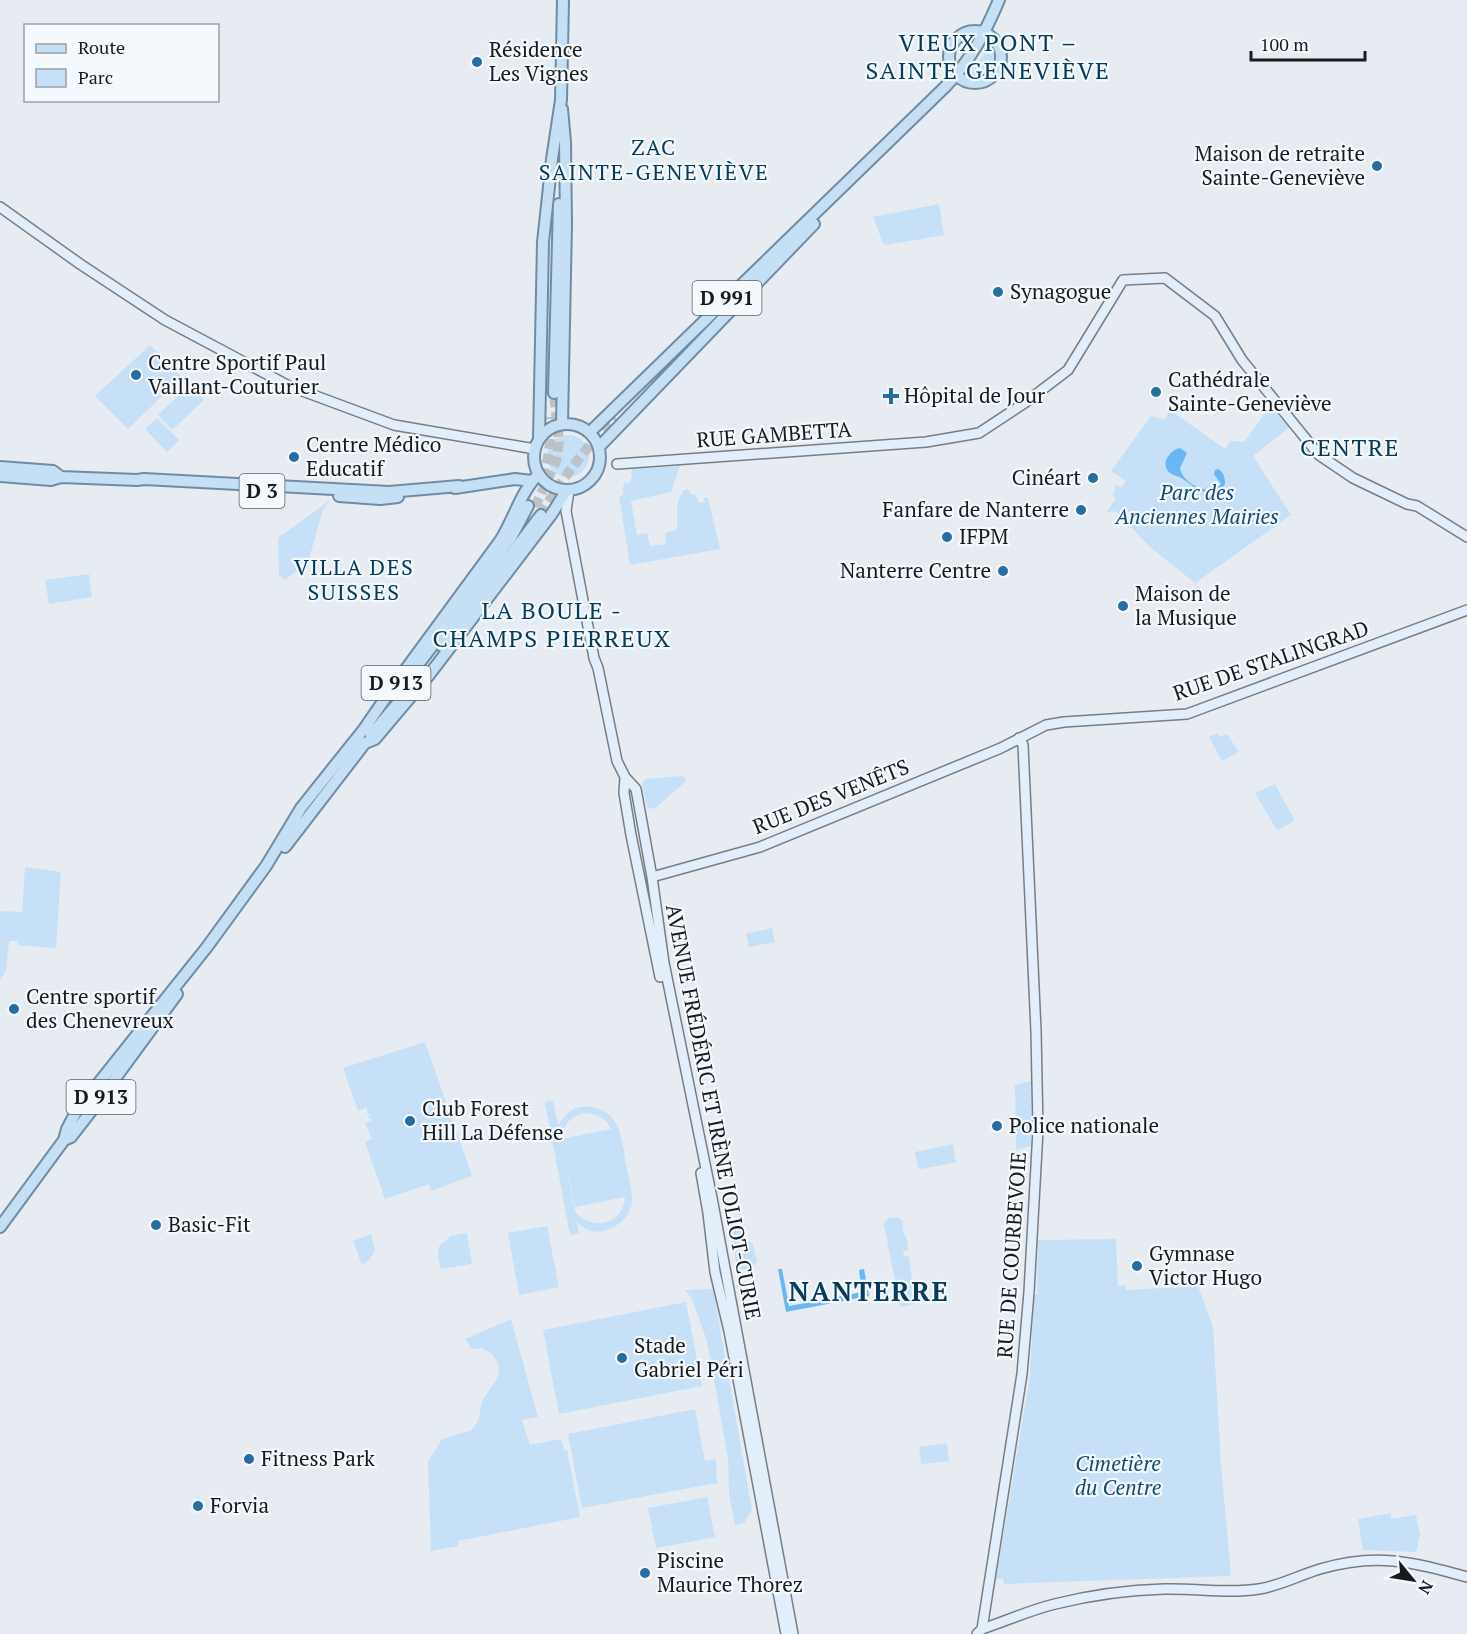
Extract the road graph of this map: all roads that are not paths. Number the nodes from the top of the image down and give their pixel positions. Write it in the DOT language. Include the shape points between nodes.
graph roads {
  1 [pos="563,0"];
  2 [pos="999,0"];
  3 [pos="985,33"];
  4 [pos="956,76"];
  5 [pos="560,117"];
  6 [pos="904,128"];
  7 [pos="0,207"];
  8 [pos="790,248"];
  9 [pos="551,258"];
  10 [pos="542,266"];
  11 [pos="615,417"];
  12 [pos="562,424"];
  13 [pos="590,432"];
  14 [pos="537,444"];
  15 [pos="599,447"];
  16 [pos="617,464"];
  17 [pos="0,467"];
  18 [pos="0,476"];
  19 [pos="61,477"];
  20 [pos="535,477"];
  21 [pos="568,490"];
  22 [pos="1467,537"];
  23 [pos="1467,610"];
  24 [pos="429,675"];
  25 [pos="415,682"];
  26 [pos="364,729"];
  27 [pos="1020,738"];
  28 [pos="365,742"];
  29 [pos="625,777"];
  30 [pos="315,789"];
  31 [pos="327,790"];
  32 [pos="266,866"];
  33 [pos="652,877"];
  34 [pos="0,1227"];
  35 [pos="1467,1577"];
  36 [pos="982,1632"];
  37 [pos="786,1634"];
  38 [pos="793,1634"];
  1 -- 5 [label="main road"];
  2 -- 3 [label="main road, D 991"];
  3 -- 4 [label="main road, D 991"];
  3 -- 4 [label="main road" via="966,32 953,42 948,57"];
  3 -- 4 [label="main road" via="999,48 996,73 974,84"];
  4 -- 6 [label="main road, D 991"];
  5 -- 9 [label="main road"];
  5 -- 9 [label="main road" via="551,393"];
  5 -- 10 [label="main road"];
  5 -- 12 [label="main road" via="566,224"];
  6 -- 8 [label="main road, D 991"];
  6 -- 13 [label="main road, D 991"];
  7 -- 14 [label="street" via="165,320 289,386 389,424"];
  8 -- 11 [label="main road"];
  8 -- 15 [label="main road, D 991"];
  9 -- 10 [label="main road"];
  10 -- 14 [label="main road"];
  12 -- 13 [label="main road"];
  12 -- 14 [label="main road" via="546,432"];
  13 -- 15 [label="main road"];
  14 -- 20 [label="main road"];
  15 -- 21 [label="main road" via="597,472 585,485"];
  16 -- 22 [label="street, RUE GAMBETTA" via="934,442 978,433 1068,370 1123,280 1165,278 1215,316 1242,360 1319,454 1353,478 1417,506"];
  17 -- 19 [label="main road, D 3" via="53,471"];
  18 -- 19 [label="main road, D 3" via="51,480"];
  19 -- 20 [label="main road, D 3" via="388,492"];
  20 -- 21 [label="main road"];
  20 -- 26 [label="main road, D 913" via="500,541"];
  21 -- 24 [label="main road, D 913"];
  21 -- 29 [label="street, AVENUE FRÉDÉRIC ET IRÈNE JOLIOT-CURIE" via="566,511 592,646 616,756"];
  23 -- 27 [label="street, RUE DE STALINGRAD" via="1187,714 1046,725"];
  24 -- 25 [label="main road"];
  24 -- 28 [label="main road, D 913" via="377,738"];
  25 -- 26 [label="main road, D 913" via="507,558 535,509 444,632"];
  25 -- 28 [label="main road, D 913"];
  26 -- 30 [label="main road, D 913"];
  27 -- 33 [label="street, RUE DES VENÊTS" via="760,847"];
  27 -- 36 [label="street, RUE DE COURBEVOIE" via="1038,1130 1022,1374"];
  28 -- 31 [label="main road, D 913"];
  29 -- 33 [label="street, AVENUE FRÉDÉRIC ET IRÈNE JOLIOT-CURIE" via="636,789"];
  29 -- 37 [label="street, AVENUE FRÉDÉRIC ET IRÈNE JOLIOT-CURIE" via="624,792 642,892 695,1144 715,1272"];
  30 -- 31 [label="main road"];
  30 -- 32 [label="main road, D 913"];
  31 -- 32 [label="main road, D 913"];
  32 -- 34 [label="main road, D 913" via="190,969 76,1110 64,1140"];
  33 -- 38 [label="street, AVENUE FRÉDÉRIC ET IRÈNE JOLIOT-CURIE" via="664,963"];
  35 -- 36 [label="street, RUE DE COURBEVOIE" via="1423,1564 1367,1560 1339,1564 1262,1589 1114,1592 1053,1605"];
}
